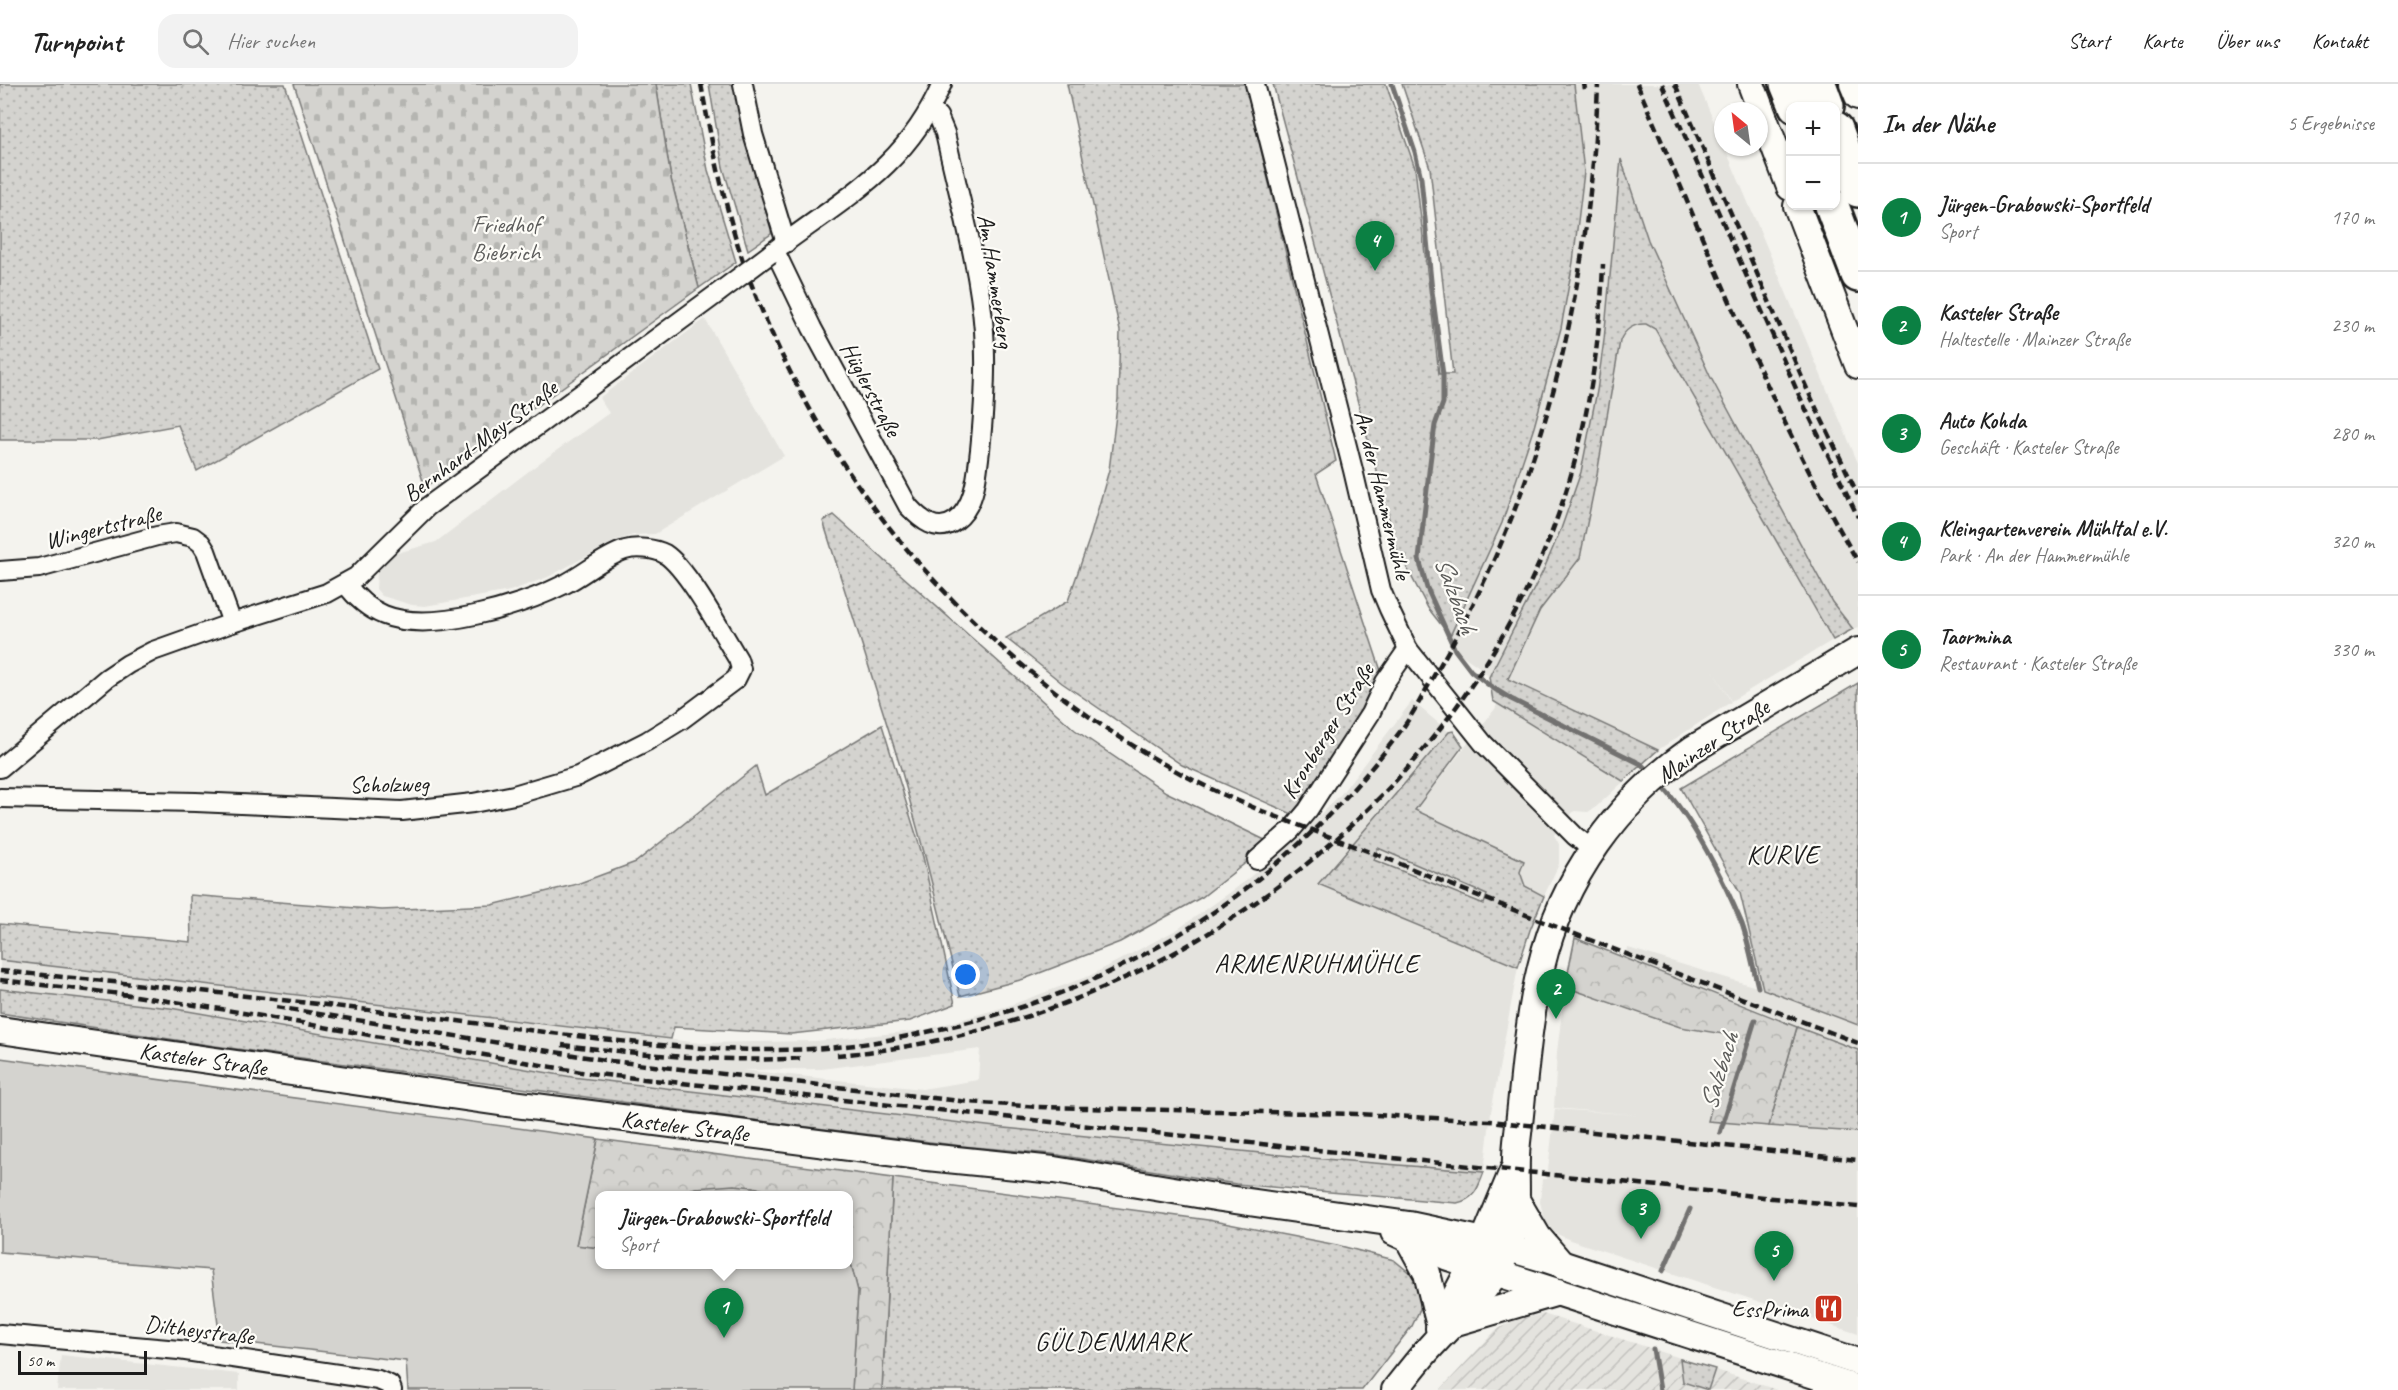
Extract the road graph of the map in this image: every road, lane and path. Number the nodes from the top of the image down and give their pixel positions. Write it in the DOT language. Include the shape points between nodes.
graph roads {
  1 [pos="743,84"];
  2 [pos="942,84"];
  3 [pos="1255,84"];
  4 [pos="1751,84"];
  5 [pos="1787,84"];
  6 [pos="1819,84"];
  7 [pos="1853,84"];
  8 [pos="1858,96"];
  9 [pos="1794,102"];
  10 [pos="1826,102"];
  11 [pos="931,110"];
  12 [pos="1840,140"];
  13 [pos="1786,174"];
  14 [pos="1858,190"];
  15 [pos="1799,210"];
  16 [pos="1834,210"];
  17 [pos="777,249"];
  18 [pos="1858,275"];
  19 [pos="1858,365"];
  20 [pos="947,525"];
  21 [pos="0,571"];
  22 [pos="346,584"];
  23 [pos="232,623"];
  24 [pos="1408,649"];
  25 [pos="1858,651"];
  26 [pos="0,768"];
  27 [pos="0,798"];
  28 [pos="1593,850"];
  29 [pos="1257,860"];
  30 [pos="0,1030"];
  31 [pos="1514,1183"];
  32 [pos="1369,1220"];
  33 [pos="1409,1240"];
  34 [pos="1496,1245"];
  35 [pos="1562,1265"];
  36 [pos="1484,1269"];
  37 [pos="1558,1292"];
  38 [pos="1442,1331"];
  39 [pos="0,1334"];
  40 [pos="1858,1362"];
  41 [pos="391,1387"];
  42 [pos="1858,1389"];
  43 [pos="1395,1390"];
  1 -- 17 [label="street, Hüglerstraße"];
  2 -- 11 [label="street, Bernhard-May-Straße"];
  3 -- 24 [label="street, An der Hammermühle" via="1381,590"];
  4 -- 13 [label="main road"];
  5 -- 9 [label="highway"];
  6 -- 10 [label="highway"];
  7 -- 8 [label="main road"];
  11 -- 17 [label="street, Bernhard-May-Straße" via="884,169 856,194"];
  11 -- 20 [label="street, Am Hammerberg" via="945,133 979,289 984,331 984,418 978,465 968,508"];
  12 -- 14 [label="highway"];
  15 -- 19 [label="main road"];
  16 -- 18 [label="highway"];
  17 -- 20 [label="street, Hüglerstraße" via="812,328 908,507 924,522"];
  17 -- 22 [label="street, Bernhard-May-Straße, bridge" via="427,507"];
  21 -- 23 [label="street, Wingertstraße" via="39,568 157,536 184,534 207,551"];
  22 -- 23 [label="street, Bernhard-May-Straße"];
  22 -- 27 [label="street, Scholzweg" via="363,603 386,616 414,621 449,618 531,600 620,552 646,549 663,553 679,565 738,658 741,669 736,679 681,720 578,776 483,801 402,811"];
  23 -- 26 [label="street, Bernhard-May-Straße" via="128,664"];
  24 -- 28 [label="street, An der Hammermühle" via="1495,756"];
  24 -- 29 [label="street, Kronberger Straße" via="1308,810"];
  25 -- 28 [label="main road, Mainzer Straße" via="1668,767 1623,810"];
  28 -- 31 [label="main road, Mainzer Straße" via="1564,902 1541,966"];
  30 -- 32 [label="main road, Kasteler Straße" via="516,1104 1054,1170"];
  31 -- 34 [label="main road, Mainzer Straße"];
  31 -- 35 [label="main road" via="1538,1237"];
  32 -- 33 [label="main road, Kasteler Straße"];
  32 -- 34 [label="main road, Kasteler Straße"];
  33 -- 36 [label="main road, Kasteler Straße"];
  33 -- 38 [label="main road" via="1427,1273"];
  34 -- 35 [label="main road, Kasteler Straße"];
  34 -- 36 [label="main road, Mainzer Straße"];
  35 -- 40 [label="main road, Kasteler Straße"];
  36 -- 37 [label="main road, Kasteler Straße"];
  36 -- 38 [label="main road, Mainzer Straße"];
  37 -- 38 [label="main road"];
  37 -- 42 [label="main road, Kasteler Straße"];
  38 -- 43 [label="main road, Mainzer Straße"];
  39 -- 41 [label="street, Diltheystraße" via="179,1350 378,1380"];
}
